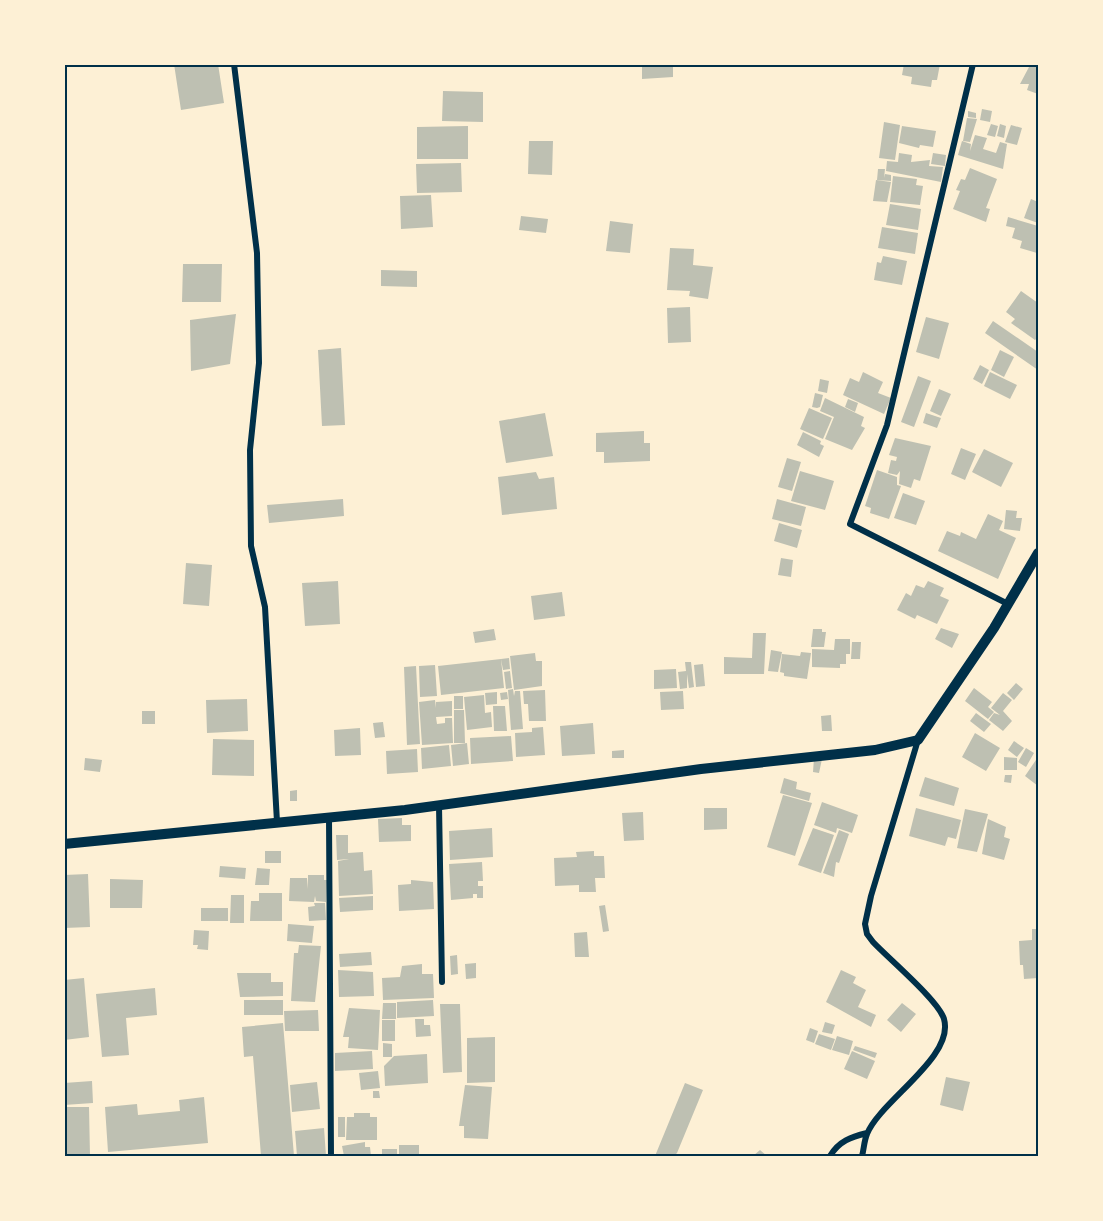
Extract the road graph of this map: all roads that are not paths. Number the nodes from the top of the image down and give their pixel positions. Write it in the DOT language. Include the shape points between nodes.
graph roads {
  1 [pos="234,64"];
  2 [pos="973,64"];
  3 [pos="1038,553"];
  4 [pos="1008,604"];
  5 [pos="918,740"];
  6 [pos="439,805"];
  7 [pos="329,816"];
  8 [pos="277,822"];
  9 [pos="64,844"];
  10 [pos="442,982"];
  11 [pos="867,1133"];
  12 [pos="331,1156"];
  13 [pos="830,1156"];
  14 [pos="862,1156"];
  1 -- 8 [label="street" via="257,253 259,363 250,450 251,546 265,607"];
  2 -- 4 [label="street" via="887,425 850,524"];
  3 -- 4 [label="street"];
  4 -- 5 [label="street"];
  5 -- 6 [label="street" via="875,750"];
  5 -- 11 [label="street" via="865,924 873,942 931,1000 944,1019 944,1031 937,1052"];
  6 -- 7 [label="street"];
  6 -- 10 [label="street"];
  7 -- 8 [label="street"];
  7 -- 12 [label="street"];
  8 -- 9 [label="street"];
  11 -- 13 [label="street" via="847,1138"];
  11 -- 14 [label="street"];
}
